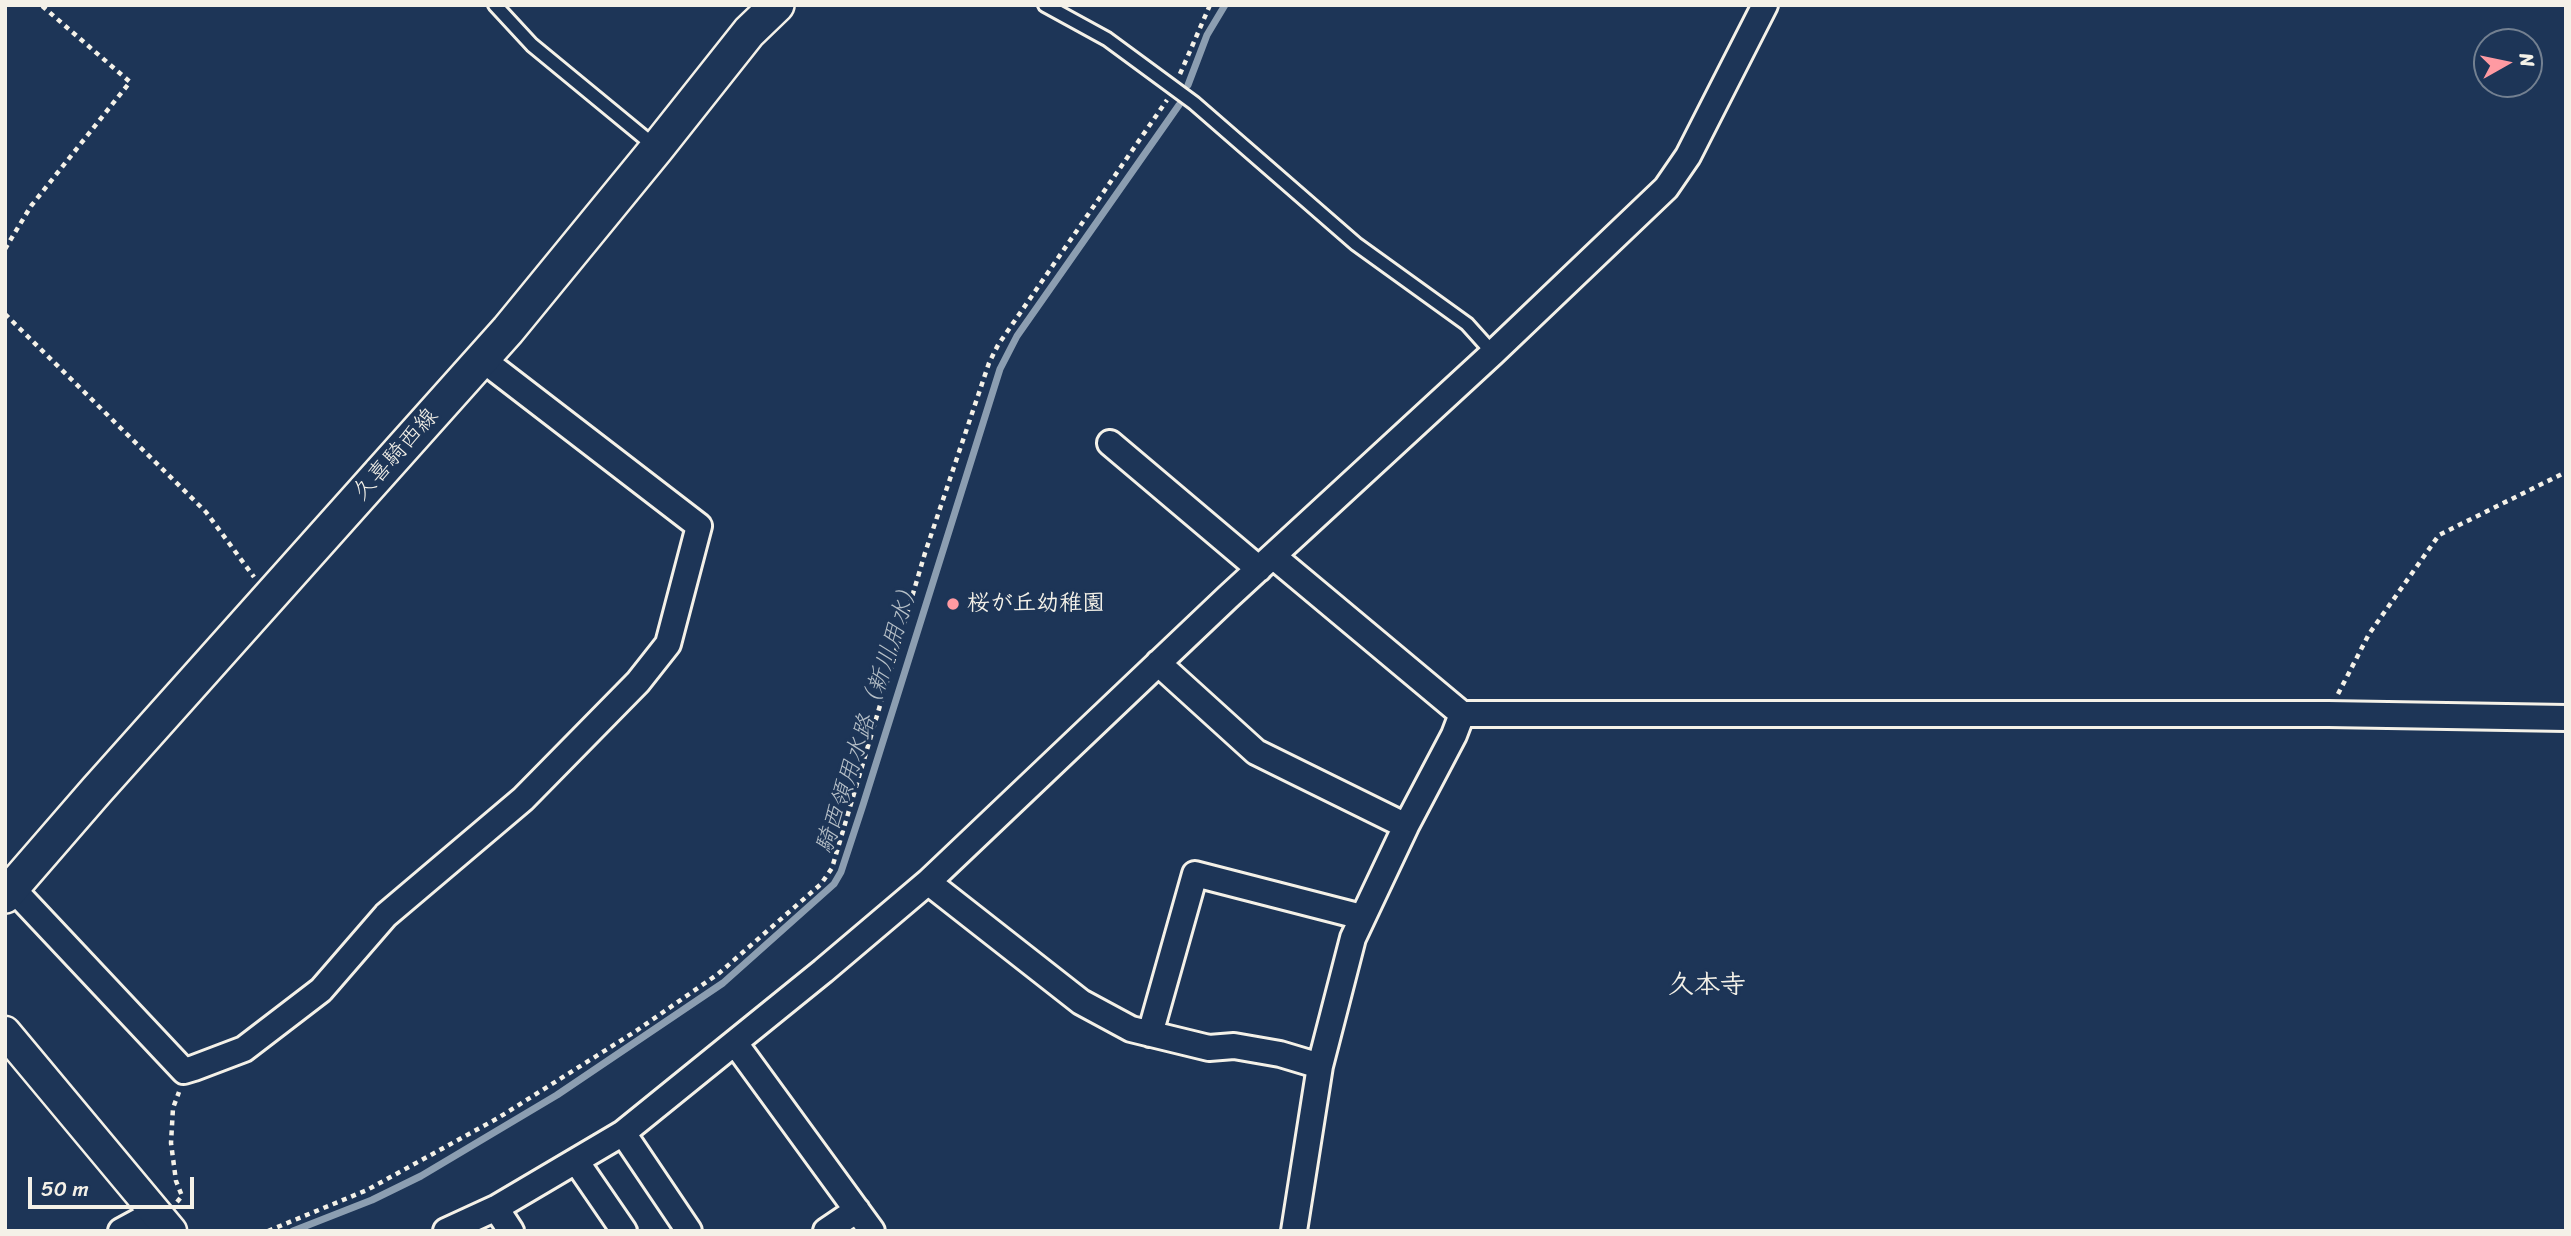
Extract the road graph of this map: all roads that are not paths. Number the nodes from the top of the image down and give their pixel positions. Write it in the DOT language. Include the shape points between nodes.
graph roads {
  1 [pos="495,5"];
  2 [pos="777,5"];
  3 [pos="1045,5"];
  4 [pos="1765,5"];
  5 [pos="657,148"];
  6 [pos="1493,353"];
  7 [pos="482,359"];
  8 [pos="1110,443"];
  9 [pos="1266,562"];
  10 [pos="1158,663"];
  11 [pos="1462,714"];
  12 [pos="2566,718"];
  13 [pos="1406,826"];
  14 [pos="928,883"];
  15 [pos="9,892"];
  16 [pos="1362,917"];
  17 [pos="5,1032"];
  18 [pos="1150,1034"];
  19 [pos="735,1043"];
  20 [pos="1320,1066"];
  21 [pos="622,1133"];
  22 [pos="576,1161"];
  23 [pos="496,1208"];
  24 [pos="857,1210"];
  25 [pos="167,1216"];
  26 [pos="121,1231"];
  27 [pos="446,1231"];
  28 [pos="511,1231"];
  29 [pos="624,1231"];
  30 [pos="690,1231"];
  31 [pos="826,1231"];
  32 [pos="872,1231"];
  33 [pos="1294,1231"];
  1 -- 5 [label="lane" via="532,45"];
  2 -- 5 [label="main road, 久喜騎西線" via="749,32"];
  3 -- 6 [label="lane" via="1107,38 1195,103 1356,244 1467,324"];
  4 -- 6 [label="street" via="1688,156 1666,188"];
  5 -- 7 [label="main road, 久喜騎西線"];
  6 -- 9 [label="street"];
  7 -- 15 [label="main road, 久喜騎西線"];
  7 -- 15 [label="street" via="699,526 668,644 638,682 523,799 386,915 321,989 244,1049 184,1071"];
  8 -- 9 [label="street"];
  9 -- 10 [label="street"];
  9 -- 11 [label="street"];
  10 -- 13 [label="street" via="1256,752"];
  10 -- 14 [label="street"];
  11 -- 12 [label="street"];
  11 -- 13 [label="street"];
  13 -- 16 [label="street"];
  14 -- 18 [label="street" via="1081,1002"];
  14 -- 19 [label="street"];
  16 -- 18 [label="street" via="1195,874"];
  16 -- 20 [label="street"];
  17 -- 25 [label="street"];
  18 -- 20 [label="street" via="1209,1048 1234,1046 1280,1054"];
  19 -- 21 [label="street"];
  19 -- 24 [label="street"];
  20 -- 33 [label="street"];
  21 -- 22 [label="street"];
  21 -- 30 [label="street"];
  22 -- 23 [label="street"];
  22 -- 29 [label="street"];
  23 -- 27 [label="street"];
  23 -- 28 [label="street"];
  24 -- 31 [label="street"];
  24 -- 32 [label="street"];
  25 -- 26 [label="street"];
}
